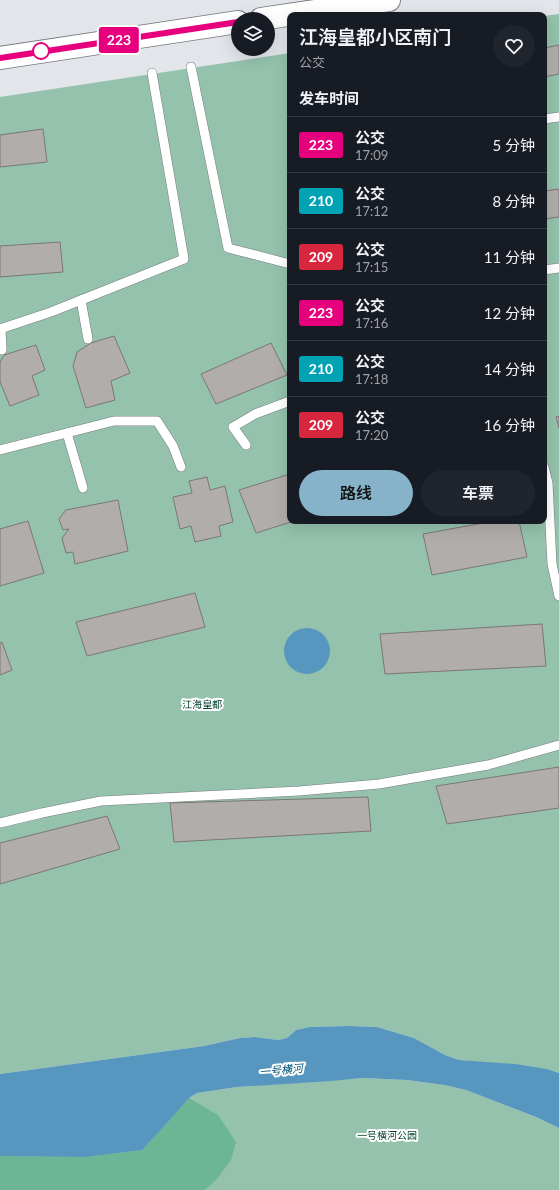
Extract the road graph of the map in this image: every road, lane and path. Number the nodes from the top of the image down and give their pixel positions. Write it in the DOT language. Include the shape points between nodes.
graph roads {
  1 [pos="389,0"];
  2 [pos="308,12"];
  3 [pos="287,15"];
  4 [pos="275,17"];
  5 [pos="231,23"];
  6 [pos="0,58"];
  7 [pos="192,68"];
  8 [pos="152,73"];
  9 [pos="559,117"];
  10 [pos="547,119"];
  11 [pos="287,263"];
  12 [pos="559,268"];
  13 [pos="547,270"];
  14 [pos="81,300"];
  15 [pos="1,329"];
  16 [pos="88,339"];
  17 [pos="2,350"];
  18 [pos="287,402"];
  19 [pos="67,433"];
  20 [pos="246,445"];
  21 [pos="0,450"];
  22 [pos="181,467"];
  23 [pos="547,479"];
  24 [pos="83,488"];
  25 [pos="559,596"];
  26 [pos="559,745"];
  27 [pos="0,823"];
  1 -- 2 [label="street"];
  3 -- 4 [label="street"];
  5 -- 6 [label="street"];
  7 -- 11 [label="lane" via="228,248"];
  8 -- 14 [label="lane" via="184,259"];
  9 -- 10 [label="lane"];
  12 -- 13 [label="lane"];
  14 -- 15 [label="lane"];
  14 -- 16 [label="lane"];
  15 -- 17 [label="lane"];
  18 -- 20 [label="lane" via="255,414 233,427"];
  19 -- 21 [label="lane"];
  19 -- 22 [label="lane" via="114,421 158,421 173,446"];
  19 -- 24 [label="lane"];
  23 -- 25 [label="lane" via="552,564"];
  26 -- 27 [label="lane" via="488,765 379,784 299,791 101,801"];
}
